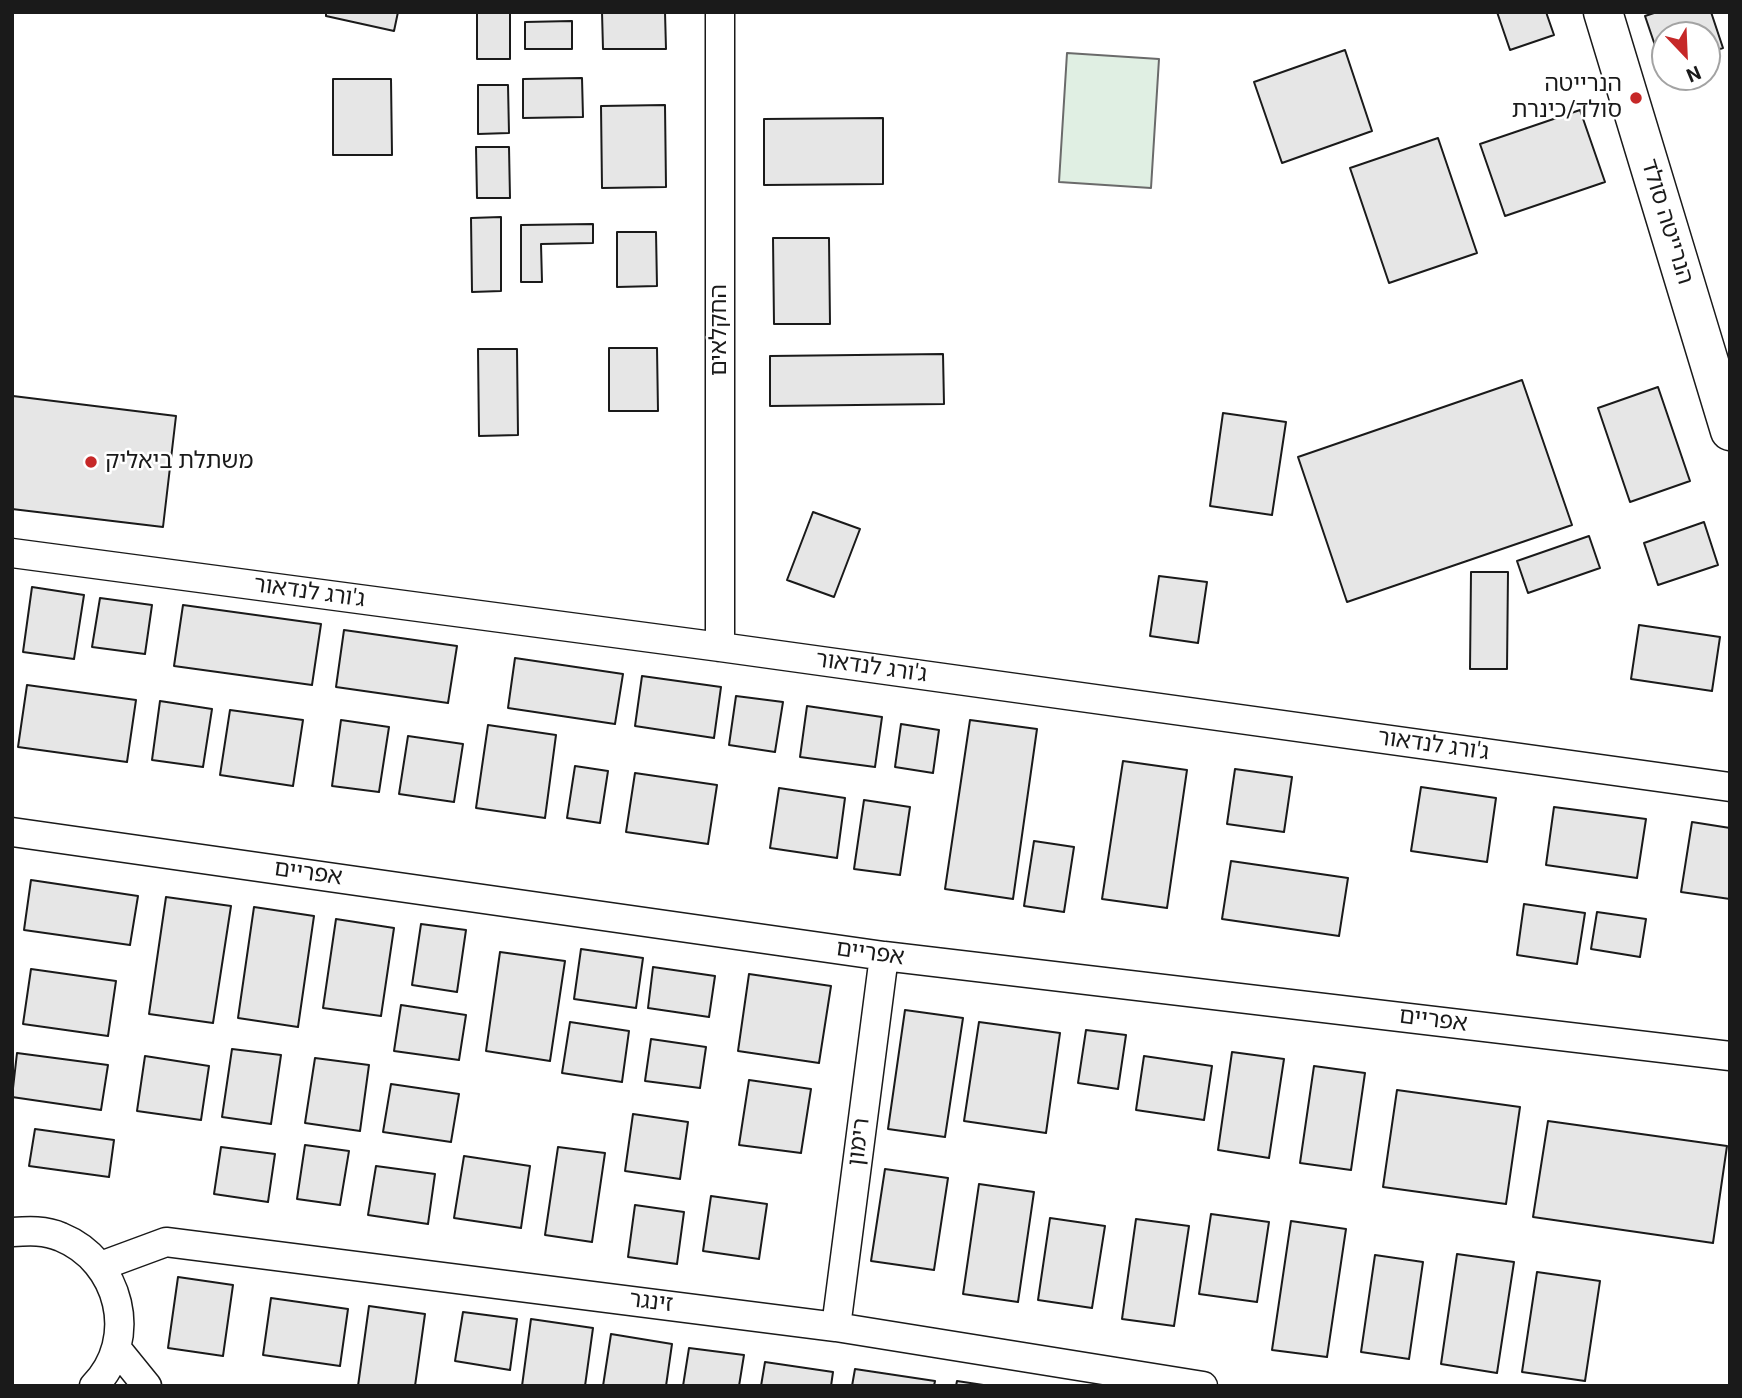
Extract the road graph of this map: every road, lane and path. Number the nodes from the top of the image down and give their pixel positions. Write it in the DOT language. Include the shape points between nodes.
graph roads {
  1 [pos="720,12"];
  2 [pos="1603,12"];
  3 [pos="1730,431"];
  4 [pos="12,554"];
  5 [pos="720,647"];
  6 [pos="1730,787"];
  7 [pos="12,832"];
  8 [pos="884,957"];
  9 [pos="1730,1056"];
  10 [pos="12,1232"];
  11 [pos="101,1266"];
  12 [pos="836,1327"];
  13 [pos="117,1349"];
  14 [pos="94,1386"];
  15 [pos="147,1386"];
  16 [pos="1203,1386"];
  1 -- 5 [label="street, החקלאים"];
  2 -- 3 [label="street, הנרייטה סולד"];
  4 -- 5 [label="street, ג'ורג לנדאור"];
  5 -- 6 [label="street, ג'ורג לנדאור"];
  7 -- 8 [label="street, אפריים"];
  8 -- 9 [label="street, אפריים"];
  8 -- 12 [label="street, רימון"];
  10 -- 11 [label="street" via="34,1230 59,1236 82,1248"];
  11 -- 12 [label="street, זינגר" via="166,1242"];
  11 -- 13 [label="street" via="115,1291 120,1320"];
  12 -- 16 [label="street, זינגר"];
  13 -- 14 [label="street"];
  13 -- 15 [label="street"];
}
